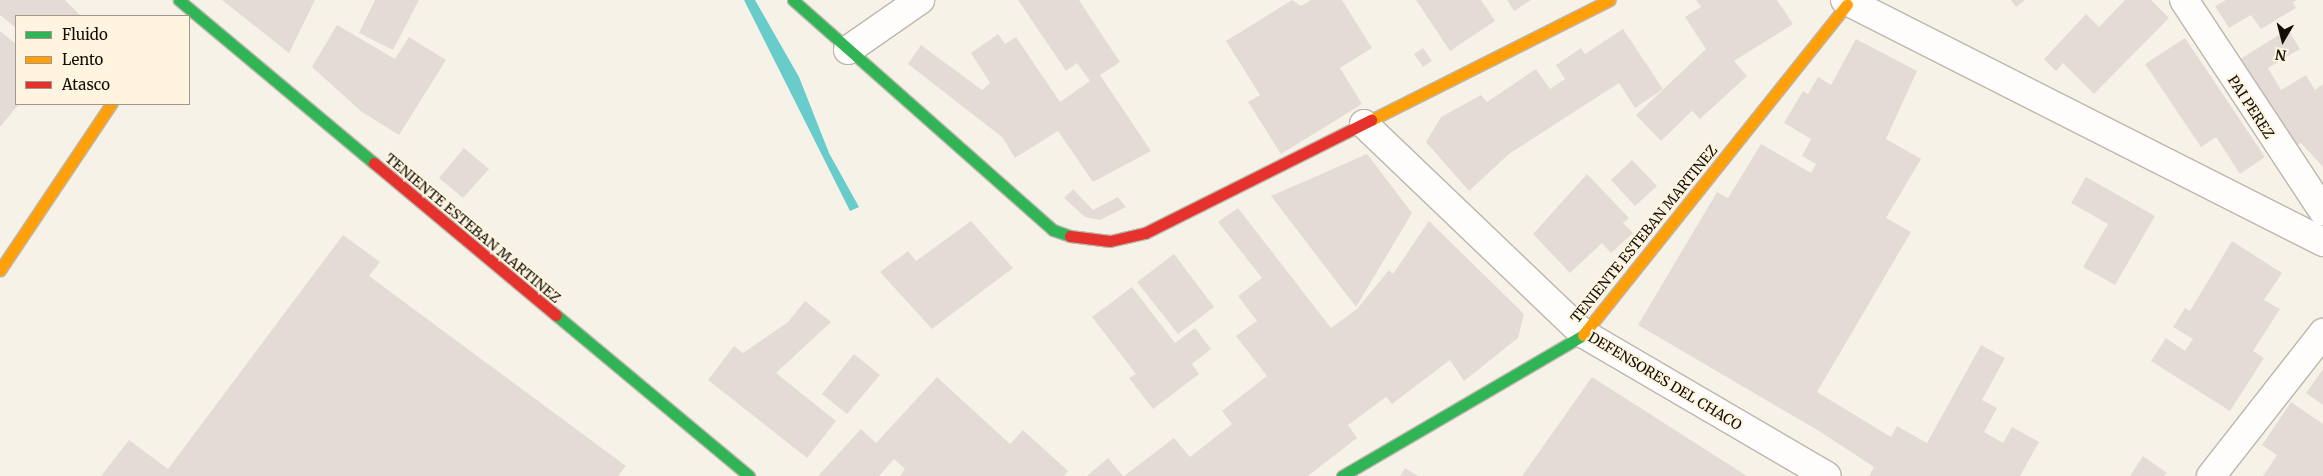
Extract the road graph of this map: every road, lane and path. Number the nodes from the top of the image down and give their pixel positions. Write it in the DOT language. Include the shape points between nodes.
graph roads {
  1 [pos="793,0"];
  2 [pos="920,0"];
  3 [pos="1610,0"];
  4 [pos="2184,0"];
  5 [pos="178,2"];
  6 [pos="1846,2"];
  7 [pos="848,50"];
  8 [pos="110,105"];
  9 [pos="1364,124"];
  10 [pos="2323,211"];
  11 [pos="2323,242"];
  12 [pos="0,270"];
  13 [pos="2323,333"];
  14 [pos="1584,334"];
  15 [pos="749,476"];
  16 [pos="1342,476"];
  17 [pos="1827,476"];
  18 [pos="2211,476"];
  1 -- 7 [label="street"];
  2 -- 7 [label="street"];
  3 -- 9 [label="street"];
  4 -- 10 [label="street, PAI PEREZ"];
  5 -- 15 [label="street, TENIENTE ESTEBAN MARTINEZ"];
  6 -- 11 [label="street"];
  6 -- 14 [label="street, TENIENTE ESTEBAN MARTINEZ"];
  7 -- 9 [label="street" via="1053,230 1074,238 1110,241 1145,233"];
  8 -- 12 [label="street"];
  9 -- 14 [label="street, DEFENSORES DEL CHACO"];
  13 -- 18 [label="street"];
  14 -- 16 [label="street, TENIENTE ESTEBAN MARTINEZ"];
  14 -- 17 [label="street, DEFENSORES DEL CHACO"];
}
